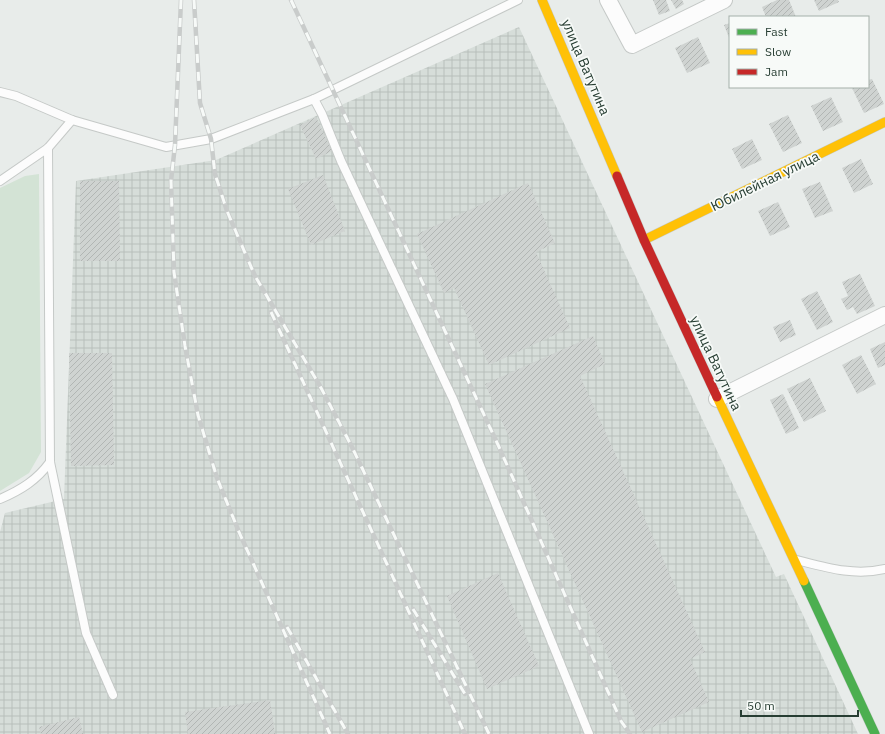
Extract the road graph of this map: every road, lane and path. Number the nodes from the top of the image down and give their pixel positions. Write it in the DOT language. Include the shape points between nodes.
graph roads {
  1 [pos="518,0"];
  2 [pos="542,0"];
  3 [pos="608,0"];
  4 [pos="724,0"];
  5 [pos="0,92"];
  6 [pos="314,99"];
  7 [pos="72,120"];
  8 [pos="885,122"];
  9 [pos="48,148"];
  10 [pos="0,181"];
  11 [pos="644,240"];
  12 [pos="885,315"];
  13 [pos="717,399"];
  14 [pos="50,462"];
  15 [pos="0,499"];
  16 [pos="792,559"];
  17 [pos="885,569"];
  18 [pos="113,695"];
  19 [pos="589,734"];
  20 [pos="875,734"];
  1 -- 6 [label="lane"];
  2 -- 11 [label="street, улица Ватутина"];
  3 -- 4 [label="street" via="632,45"];
  5 -- 7 [label="lane" via="16,96"];
  6 -- 7 [label="lane" via="211,139 166,147"];
  6 -- 19 [label="lane" via="453,399"];
  7 -- 9 [label="lane"];
  8 -- 11 [label="street, Юбилейная улица"];
  9 -- 10 [label="lane"];
  9 -- 14 [label="lane"];
  11 -- 13 [label="street, улица Ватутина"];
  12 -- 13 [label="street"];
  13 -- 16 [label="street, улица Ватутина"];
  14 -- 15 [label="lane" via="40,476 18,491"];
  14 -- 18 [label="lane" via="86,633"];
  16 -- 17 [label="lane" via="830,569 867,573"];
  16 -- 20 [label="street, улица Ватутина"];
}
